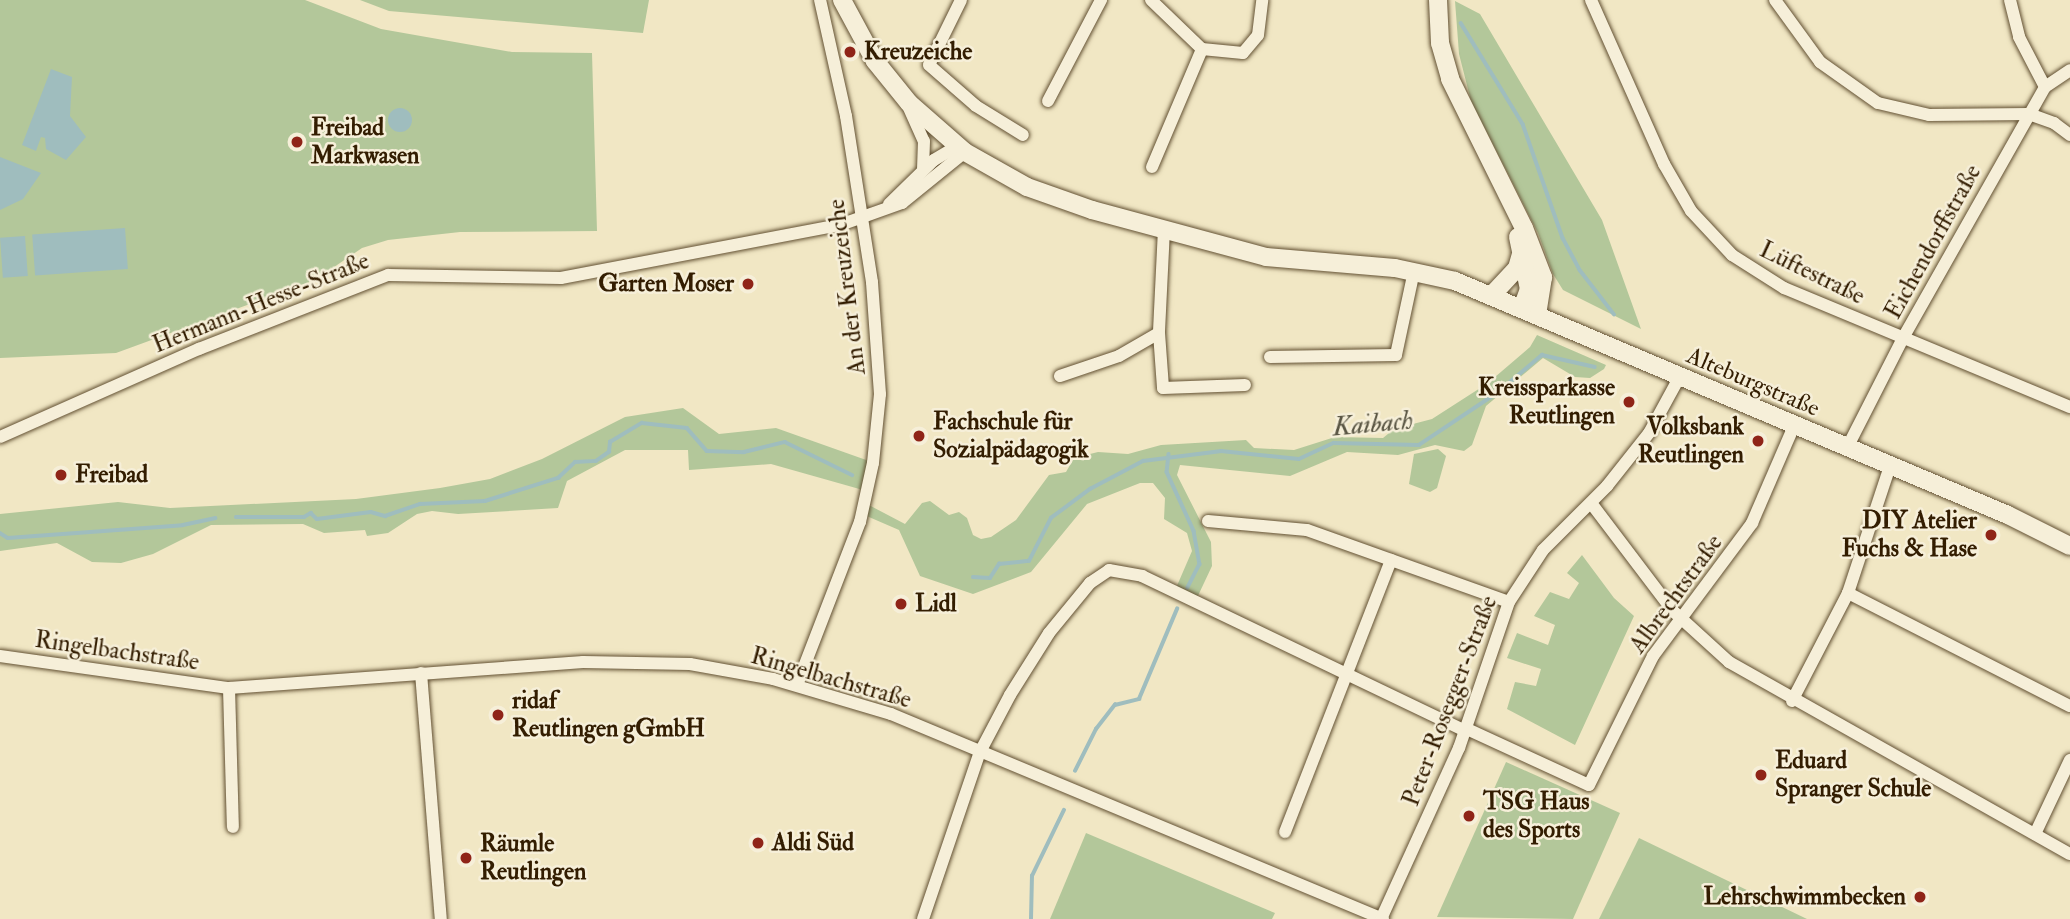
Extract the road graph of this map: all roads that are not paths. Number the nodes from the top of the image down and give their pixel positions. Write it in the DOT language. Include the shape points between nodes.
graph roads {
  1 [pos="820,0"];
  2 [pos="842,0"];
  3 [pos="961,0"];
  4 [pos="1101,0"];
  5 [pos="1151,0"];
  6 [pos="1262,0"];
  7 [pos="1438,0"];
  8 [pos="1591,0"];
  9 [pos="1775,0"];
  10 [pos="2010,0"];
  11 [pos="1202,49"];
  12 [pos="2070,70"];
  13 [pos="2045,87"];
  14 [pos="900,93"];
  15 [pos="1048,101"];
  16 [pos="2029,114"];
  17 [pos="1023,135"];
  18 [pos="2070,135"];
  19 [pos="961,149"];
  20 [pos="1152,167"];
  21 [pos="923,169"];
  22 [pos="1510,202"];
  23 [pos="881,212"];
  24 [pos="862,220"];
  25 [pos="1164,229"];
  26 [pos="1522,251"];
  27 [pos="1414,271"];
  28 [pos="1492,295"];
  29 [pos="1530,311"];
  30 [pos="1159,333"];
  31 [pos="1903,338"];
  32 [pos="1270,357"];
  33 [pos="1060,376"];
  34 [pos="1679,378"];
  35 [pos="1245,385"];
  36 [pos="2070,407"];
  37 [pos="1794,426"];
  38 [pos="0,437"];
  39 [pos="1847,448"];
  40 [pos="1890,466"];
  41 [pos="1591,503"];
  42 [pos="1208,521"];
  43 [pos="2070,546"];
  44 [pos="1391,560"];
  45 [pos="1848,593"];
  46 [pos="1509,602"];
  47 [pos="1680,618"];
  48 [pos="0,656"];
  49 [pos="421,673"];
  50 [pos="1348,678"];
  51 [pos="797,685"];
  52 [pos="229,688"];
  53 [pos="1792,701"];
  54 [pos="2070,706"];
  55 [pos="1467,730"];
  56 [pos="980,752"];
  57 [pos="2070,760"];
  58 [pos="233,827"];
  59 [pos="1285,832"];
  60 [pos="2035,834"];
  61 [pos="2070,854"];
  62 [pos="440,919"];
  63 [pos="923,919"];
  64 [pos="1382,919"];
  1 -- 24 [label="street, An der Kreuzeiche" via="834,54"];
  2 -- 14 [label="main road, Alteburgstraße" via="875,61"];
  3 -- 17 [label="street" via="929,65 976,106"];
  4 -- 15 [label="street"];
  5 -- 11 [label="street"];
  6 -- 11 [label="street" via="1258,35 1243,53"];
  7 -- 22 [label="main road" via="1440,43 1450,79"];
  8 -- 31 [label="street, Lüftestraße" via="1664,164 1710,234 1754,272"];
  9 -- 16 [label="street" via="1820,62 1878,103 1928,115"];
  10 -- 13 [label="street" via="2019,37"];
  11 -- 20 [label="street"];
  12 -- 13 [label="street, Eichendorffstraße"];
  13 -- 16 [label="street, Eichendorffstraße"];
  14 -- 19 [label="main road, Alteburgstraße"];
  14 -- 21 [label="street" via="923,136"];
  16 -- 18 [label="street"];
  16 -- 31 [label="street, Eichendorffstraße"];
  19 -- 21 [label="street, Hermann-Hesse-Straße"];
  19 -- 23 [label="street, Hermann-Hesse-Straße" via="919,192"];
  19 -- 25 [label="main road, Alteburgstraße" via="1055,199"];
  21 -- 23 [label="street, Hermann-Hesse-Straße"];
  22 -- 26 [label="main road"];
  22 -- 29 [label="main road" via="1543,277"];
  23 -- 24 [label="street, Hermann-Hesse-Straße"];
  24 -- 38 [label="street, Hermann-Hesse-Straße" via="561,278 388,275 199,348"];
  24 -- 51 [label="street, An der Kreuzeiche" via="878,338 875,451 851,551"];
  25 -- 27 [label="main road, Alteburgstraße" via="1285,260"];
  25 -- 30 [label="street"];
  26 -- 28 [label="main road" via="1517,268"];
  26 -- 29 [label="main road"];
  27 -- 28 [label="main road, Alteburgstraße"];
  27 -- 32 [label="street" via="1396,355"];
  28 -- 29 [label="main road, Alteburgstraße"];
  29 -- 34 [label="main road, Alteburgstraße"];
  30 -- 33 [label="street" via="1119,356"];
  30 -- 35 [label="street" via="1163,388"];
  31 -- 36 [label="street, Lüftestraße"];
  31 -- 39 [label="street, Eichendorffstraße"];
  34 -- 37 [label="main road, Alteburgstraße"];
  34 -- 41 [label="street, Peter-Rosegger-Straße" via="1657,422"];
  37 -- 39 [label="main road, Alteburgstraße"];
  37 -- 47 [label="street, Albrechtstraße" via="1752,523"];
  39 -- 40 [label="main road, Alteburgstraße"];
  40 -- 43 [label="main road, Alteburgstraße"];
  40 -- 45 [label="street"];
  41 -- 46 [label="street, Peter-Rosegger-Straße" via="1543,550"];
  41 -- 47 [label="street"];
  42 -- 44 [label="street" via="1287,526"];
  44 -- 46 [label="street"];
  44 -- 50 [label="street"];
  45 -- 53 [label="street"];
  45 -- 54 [label="street"];
  46 -- 55 [label="street, Peter-Rosegger-Straße"];
  47 -- 53 [label="street" via="1729,662"];
  47 -- 55 [label="street, Albrechtstraße" via="1639,682 1589,785"];
  48 -- 52 [label="street, Ringelbachstraße"];
  49 -- 51 [label="street, Ringelbachstraße" via="640,661 690,664"];
  49 -- 52 [label="street, Ringelbachstraße"];
  49 -- 62 [label="street"];
  50 -- 55 [label="street"];
  50 -- 56 [label="street" via="1142,576 1114,569 1090,583 1049,633"];
  50 -- 59 [label="street"];
  51 -- 56 [label="street, Ringelbachstraße" via="891,714"];
  52 -- 58 [label="street, Ringelbachstraße"];
  53 -- 60 [label="street"];
  55 -- 64 [label="street, Peter-Rosegger-Straße"];
  56 -- 63 [label="street"];
  56 -- 64 [label="street, Ringelbachstraße"];
  57 -- 60 [label="street"];
  60 -- 61 [label="street"];
}
